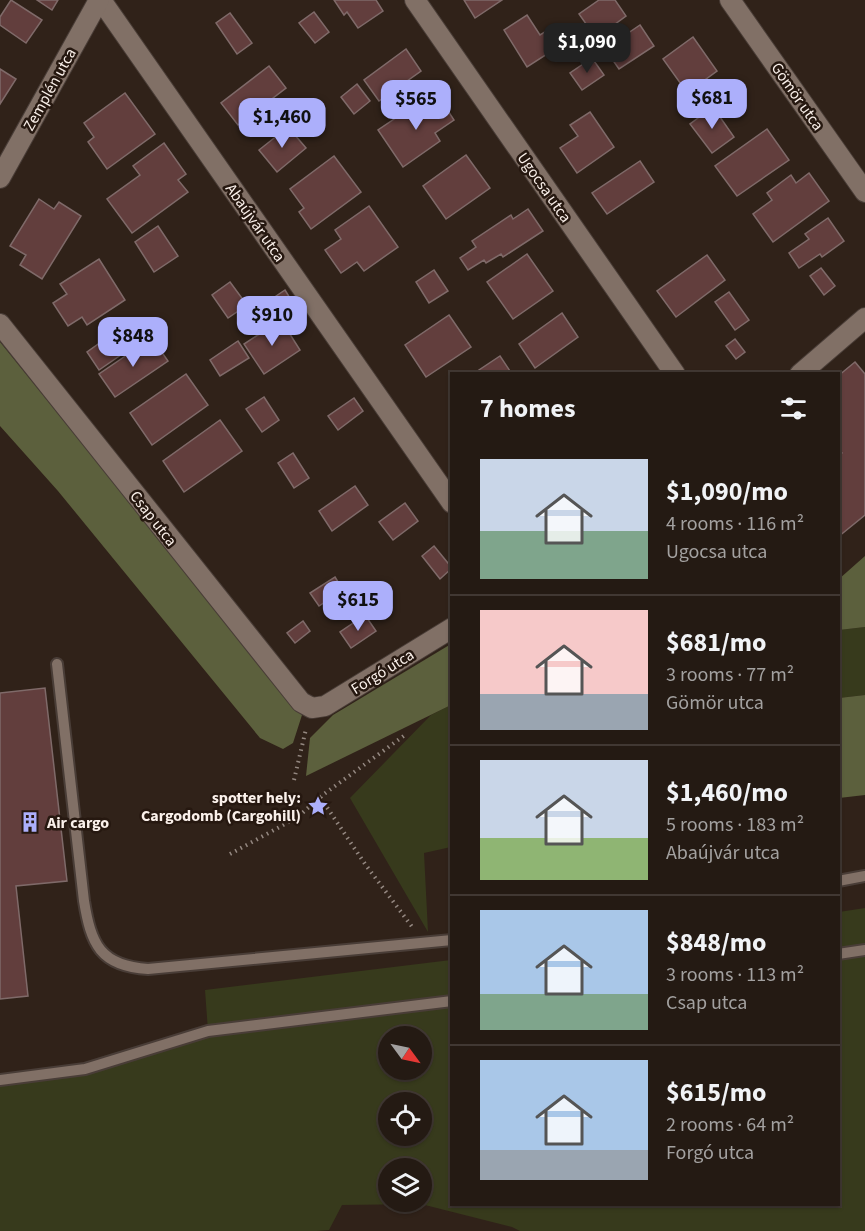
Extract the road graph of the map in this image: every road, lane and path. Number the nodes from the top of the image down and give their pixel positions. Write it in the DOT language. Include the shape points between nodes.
graph roads {
  1 [pos="100,0"];
  2 [pos="415,0"];
  3 [pos="730,0"];
  4 [pos="0,178"];
  5 [pos="865,192"];
  6 [pos="865,318"];
  7 [pos="0,324"];
  8 [pos="674,372"];
  9 [pos="802,372"];
  10 [pos="450,500"];
  11 [pos="450,629"];
  12 [pos="57,664"];
  13 [pos="312,708"];
  14 [pos="405,735"];
  15 [pos="294,780"];
  16 [pos="320,797"];
  17 [pos="230,854"];
  18 [pos="865,876"];
  19 [pos="840,881"];
  20 [pos="450,940"];
  21 [pos="424,943"];
  22 [pos="865,950"];
  23 [pos="840,954"];
  24 [pos="450,1001"];
  25 [pos="0,1080"];
  1 -- 4 [label="street, Zemplén utca"];
  1 -- 10 [label="street, Abaújvár utca"];
  2 -- 8 [label="street, Ugocsa utca"];
  3 -- 5 [label="street, Gömör utca"];
  6 -- 9 [label="street"];
  7 -- 13 [label="street, Csap utca" via="301,702"];
  11 -- 13 [label="street, Forgó utca" via="325,706"];
  12 -- 21 [label="lane" via="89,932 99,949 112,960 128,968 148,969"];
  13 -- 15 [label="path"];
  14 -- 16 [label="path"];
  16 -- 17 [label="path" via="298,817"];
  16 -- 21 [label="path"];
  18 -- 19 [label="lane"];
  20 -- 21 [label="lane"];
  22 -- 23 [label="lane"];
  24 -- 25 [label="lane" via="208,1031 85,1069"];
}
